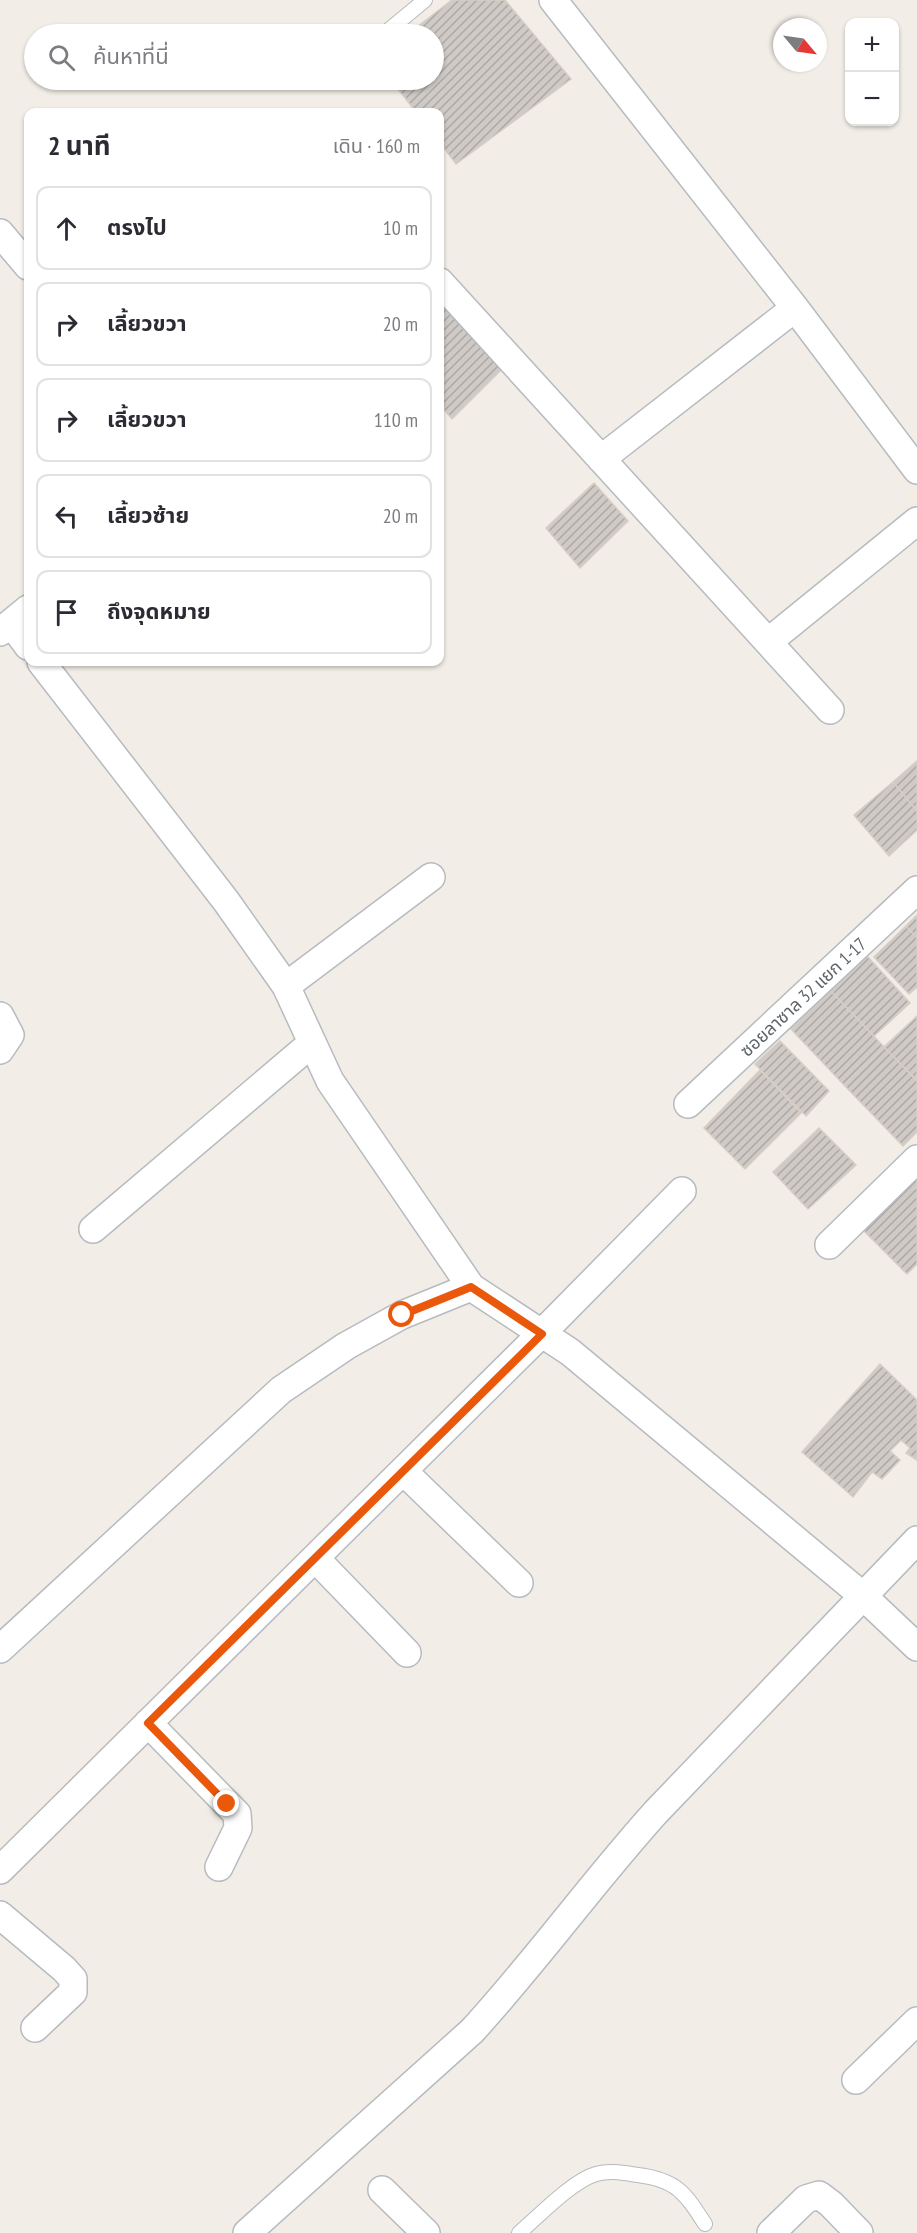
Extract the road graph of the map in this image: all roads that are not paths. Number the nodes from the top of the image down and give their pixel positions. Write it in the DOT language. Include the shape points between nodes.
graph roads {
  1 [pos="425,0"];
  2 [pos="553,0"];
  3 [pos="396,24"];
  4 [pos="0,233"];
  5 [pos="24,261"];
  6 [pos="444,286"];
  7 [pos="795,308"];
  8 [pos="601,459"];
  9 [pos="917,470"];
  10 [pos="917,521"];
  11 [pos="13,621"];
  12 [pos="24,639"];
  13 [pos="768,642"];
  14 [pos="44,666"];
  15 [pos="830,710"];
  16 [pos="430,877"];
  17 [pos="917,890"];
  18 [pos="286,986"];
  19 [pos="0,1016"];
  20 [pos="312,1042"];
  21 [pos="0,1050"];
  22 [pos="688,1104"];
  23 [pos="917,1159"];
  24 [pos="682,1191"];
  25 [pos="93,1229"];
  26 [pos="829,1245"];
  27 [pos="471,1287"];
  28 [pos="542,1334"];
  29 [pos="403,1472"];
  30 [pos="917,1540"];
  31 [pos="315,1558"];
  32 [pos="519,1583"];
  33 [pos="864,1596"];
  34 [pos="917,1647"];
  35 [pos="0,1649"];
  36 [pos="407,1653"];
  37 [pos="148,1723"];
  38 [pos="219,1867"];
  39 [pos="0,1870"];
  40 [pos="0,1915"];
  41 [pos="917,2021"];
  42 [pos="35,2028"];
  43 [pos="856,2080"];
  44 [pos="382,2190"];
  45 [pos="705,2224"];
  46 [pos="248,2233"];
  47 [pos="426,2233"];
  48 [pos="519,2233"];
  49 [pos="771,2233"];
  50 [pos="859,2233"];
  1 -- 3 [label="lane"];
  2 -- 7 [label="street"];
  4 -- 5 [label="street"];
  6 -- 8 [label="street"];
  7 -- 8 [label="street"];
  7 -- 9 [label="street"];
  8 -- 13 [label="street"];
  10 -- 13 [label="street"];
  11 -- 12 [label="street"];
  13 -- 15 [label="street"];
  14 -- 18 [label="street" via="226,901"];
  16 -- 18 [label="street"];
  17 -- 22 [label="street, ซอยลาซาล 32 แยก 1-17"];
  18 -- 20 [label="street"];
  19 -- 21 [label="street" via="10,1035"];
  20 -- 25 [label="street"];
  20 -- 27 [label="street" via="330,1081"];
  23 -- 26 [label="street"];
  24 -- 28 [label="street"];
  27 -- 28 [label="street"];
  27 -- 35 [label="street" via="402,1315 346,1346 281,1390"];
  28 -- 29 [label="street"];
  28 -- 33 [label="street" via="570,1352"];
  29 -- 31 [label="street"];
  29 -- 32 [label="street"];
  30 -- 33 [label="street"];
  31 -- 36 [label="street"];
  31 -- 37 [label="street"];
  33 -- 34 [label="street"];
  33 -- 46 [label="street" via="635,1834 472,2031"];
  37 -- 38 [label="street" via="237,1814 238,1828"];
  37 -- 39 [label="street"];
  40 -- 42 [label="street" via="73,1979 73,1992"];
  41 -- 43 [label="street"];
  44 -- 47 [label="street"];
  45 -- 48 [label="lane" via="675,2185 656,2177 613,2171 577,2183"];
  49 -- 50 [label="street" via="806,2199 819,2195"];
}
